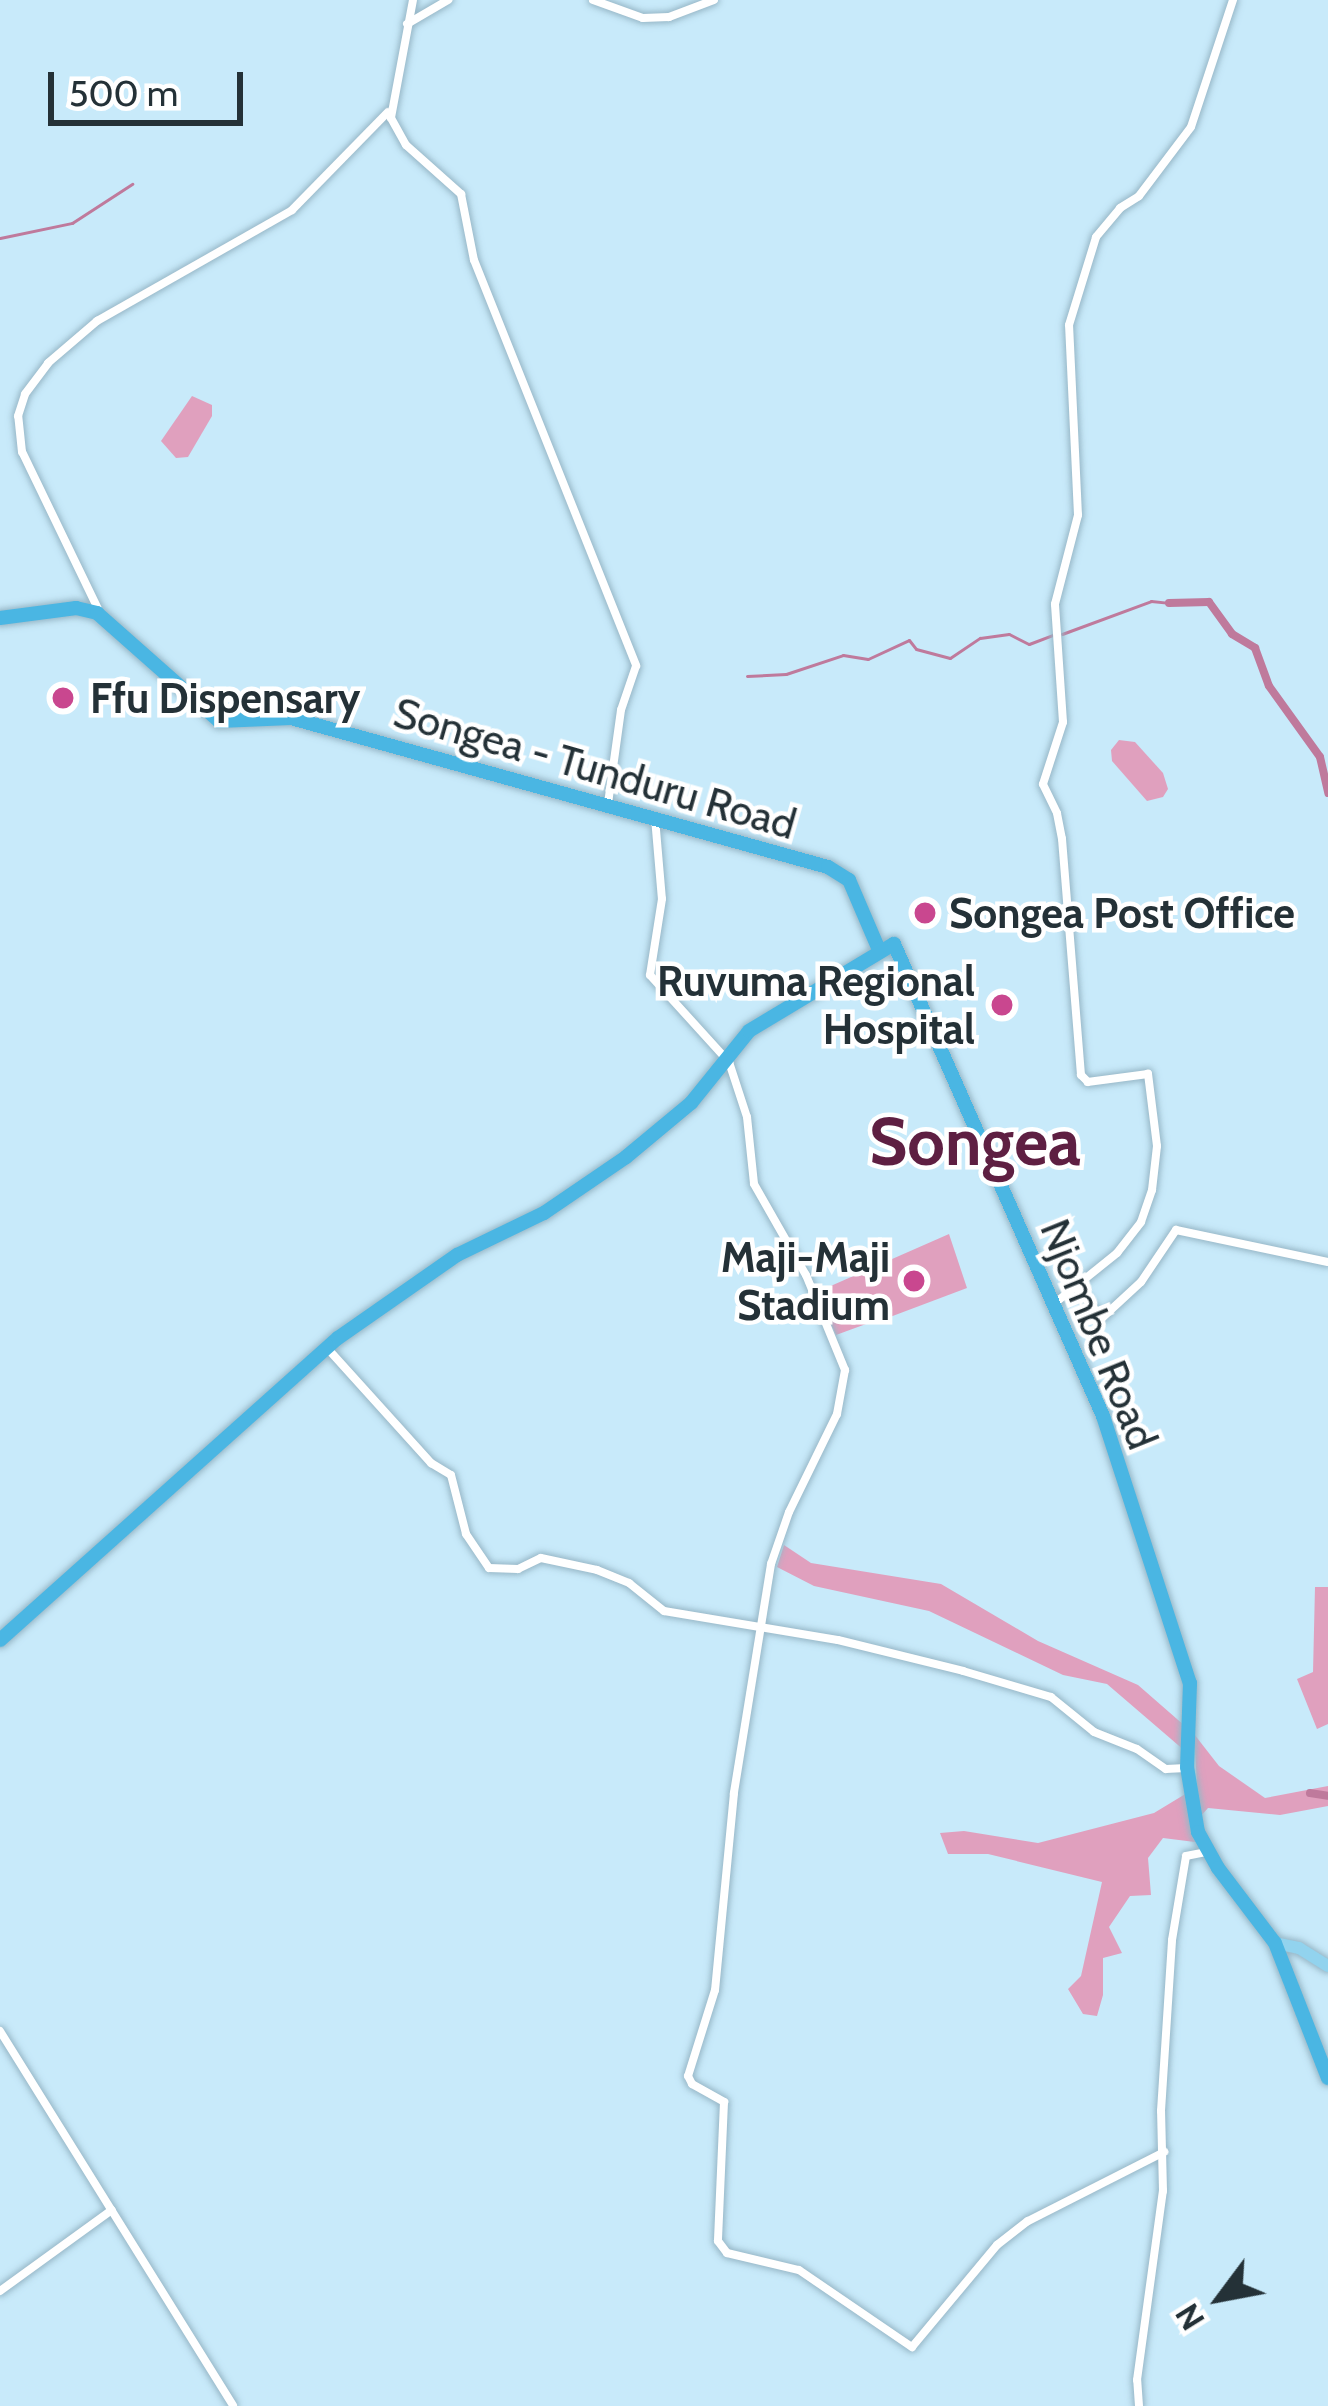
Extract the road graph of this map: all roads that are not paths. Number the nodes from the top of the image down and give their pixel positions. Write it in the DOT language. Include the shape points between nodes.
graph roads {
  1 [pos="413,0"];
  2 [pos="448,0"];
  3 [pos="593,0"];
  4 [pos="714,0"];
  5 [pos="1233,0"];
  6 [pos="406,25"];
  7 [pos="389,111"];
  8 [pos="100,615"];
  9 [pos="0,618"];
  10 [pos="608,804"];
  11 [pos="655,818"];
  12 [pos="879,950"];
  13 [pos="726,1057"];
  14 [pos="1328,1262"];
  15 [pos="1076,1287"];
  16 [pos="1054,1304"];
  17 [pos="328,1348"];
  18 [pos="761,1626"];
  19 [pos="0,1640"];
  20 [pos="1187,1767"];
  21 [pos="1208,1852"];
  22 [pos="1275,1943"];
  23 [pos="1328,1966"];
  24 [pos="0,2031"];
  25 [pos="1328,2078"];
  26 [pos="1164,2152"];
  27 [pos="112,2210"];
  28 [pos="0,2291"];
  29 [pos="233,2406"];
  30 [pos="1139,2406"];
  1 -- 6 [label="street"];
  2 -- 6 [label="street"];
  3 -- 4 [label="street" via="644,18"];
  5 -- 15 [label="street" via="1191,128 1096,237 1074,298 1078,515 1055,604 1063,722 1043,782 1061,839 1080,1070 1088,1082 1148,1074 1157,1132 1145,1214 1117,1253"];
  6 -- 7 [label="street"];
  7 -- 8 [label="street" via="282,218 97,321 25,394 22,452"];
  7 -- 10 [label="street" via="406,145 460,194 474,260 635,666"];
  8 -- 9 [label="highway" via="76,608"];
  8 -- 10 [label="highway, Songea - Tunduru Road" via="219,721 291,718"];
  10 -- 11 [label="highway, Songea - Tunduru Road"];
  11 -- 12 [label="highway, Songea - Tunduru Road" via="845,874"];
  11 -- 13 [label="street" via="662,899 650,975"];
  12 -- 13 [label="highway" via="774,1012"];
  12 -- 16 [label="highway, Njombe Road" via="894,944"];
  13 -- 17 [label="highway" via="692,1103 634,1151 544,1213 457,1255"];
  13 -- 18 [label="street" via="742,1095 754,1184 806,1274 845,1370 837,1414 778,1540"];
  14 -- 15 [label="street" via="1176,1230 1141,1282 1102,1318"];
  15 -- 16 [label="street"];
  16 -- 20 [label="highway, Njombe Road" via="1100,1408 1182,1654 1192,1694"];
  17 -- 18 [label="street" via="450,1473 466,1534 490,1568 548,1559 623,1579 664,1611"];
  17 -- 19 [label="highway"];
  18 -- 20 [label="street" via="1052,1697 1094,1732 1166,1769"];
  18 -- 26 [label="street" via="734,1792 716,1986 688,2078 724,2102 716,2218 724,2251 799,2270 912,2347 997,2245 1028,2221"];
  20 -- 21 [label="highway, Njombe Road"];
  21 -- 22 [label="highway, Njombe Road"];
  21 -- 26 [label="street" via="1186,1856 1172,1940"];
  22 -- 23 [label="main road"];
  22 -- 25 [label="highway, Njombe Road"];
  24 -- 27 [label="street"];
  26 -- 30 [label="street"];
  27 -- 28 [label="street"];
  27 -- 29 [label="street"];
}
